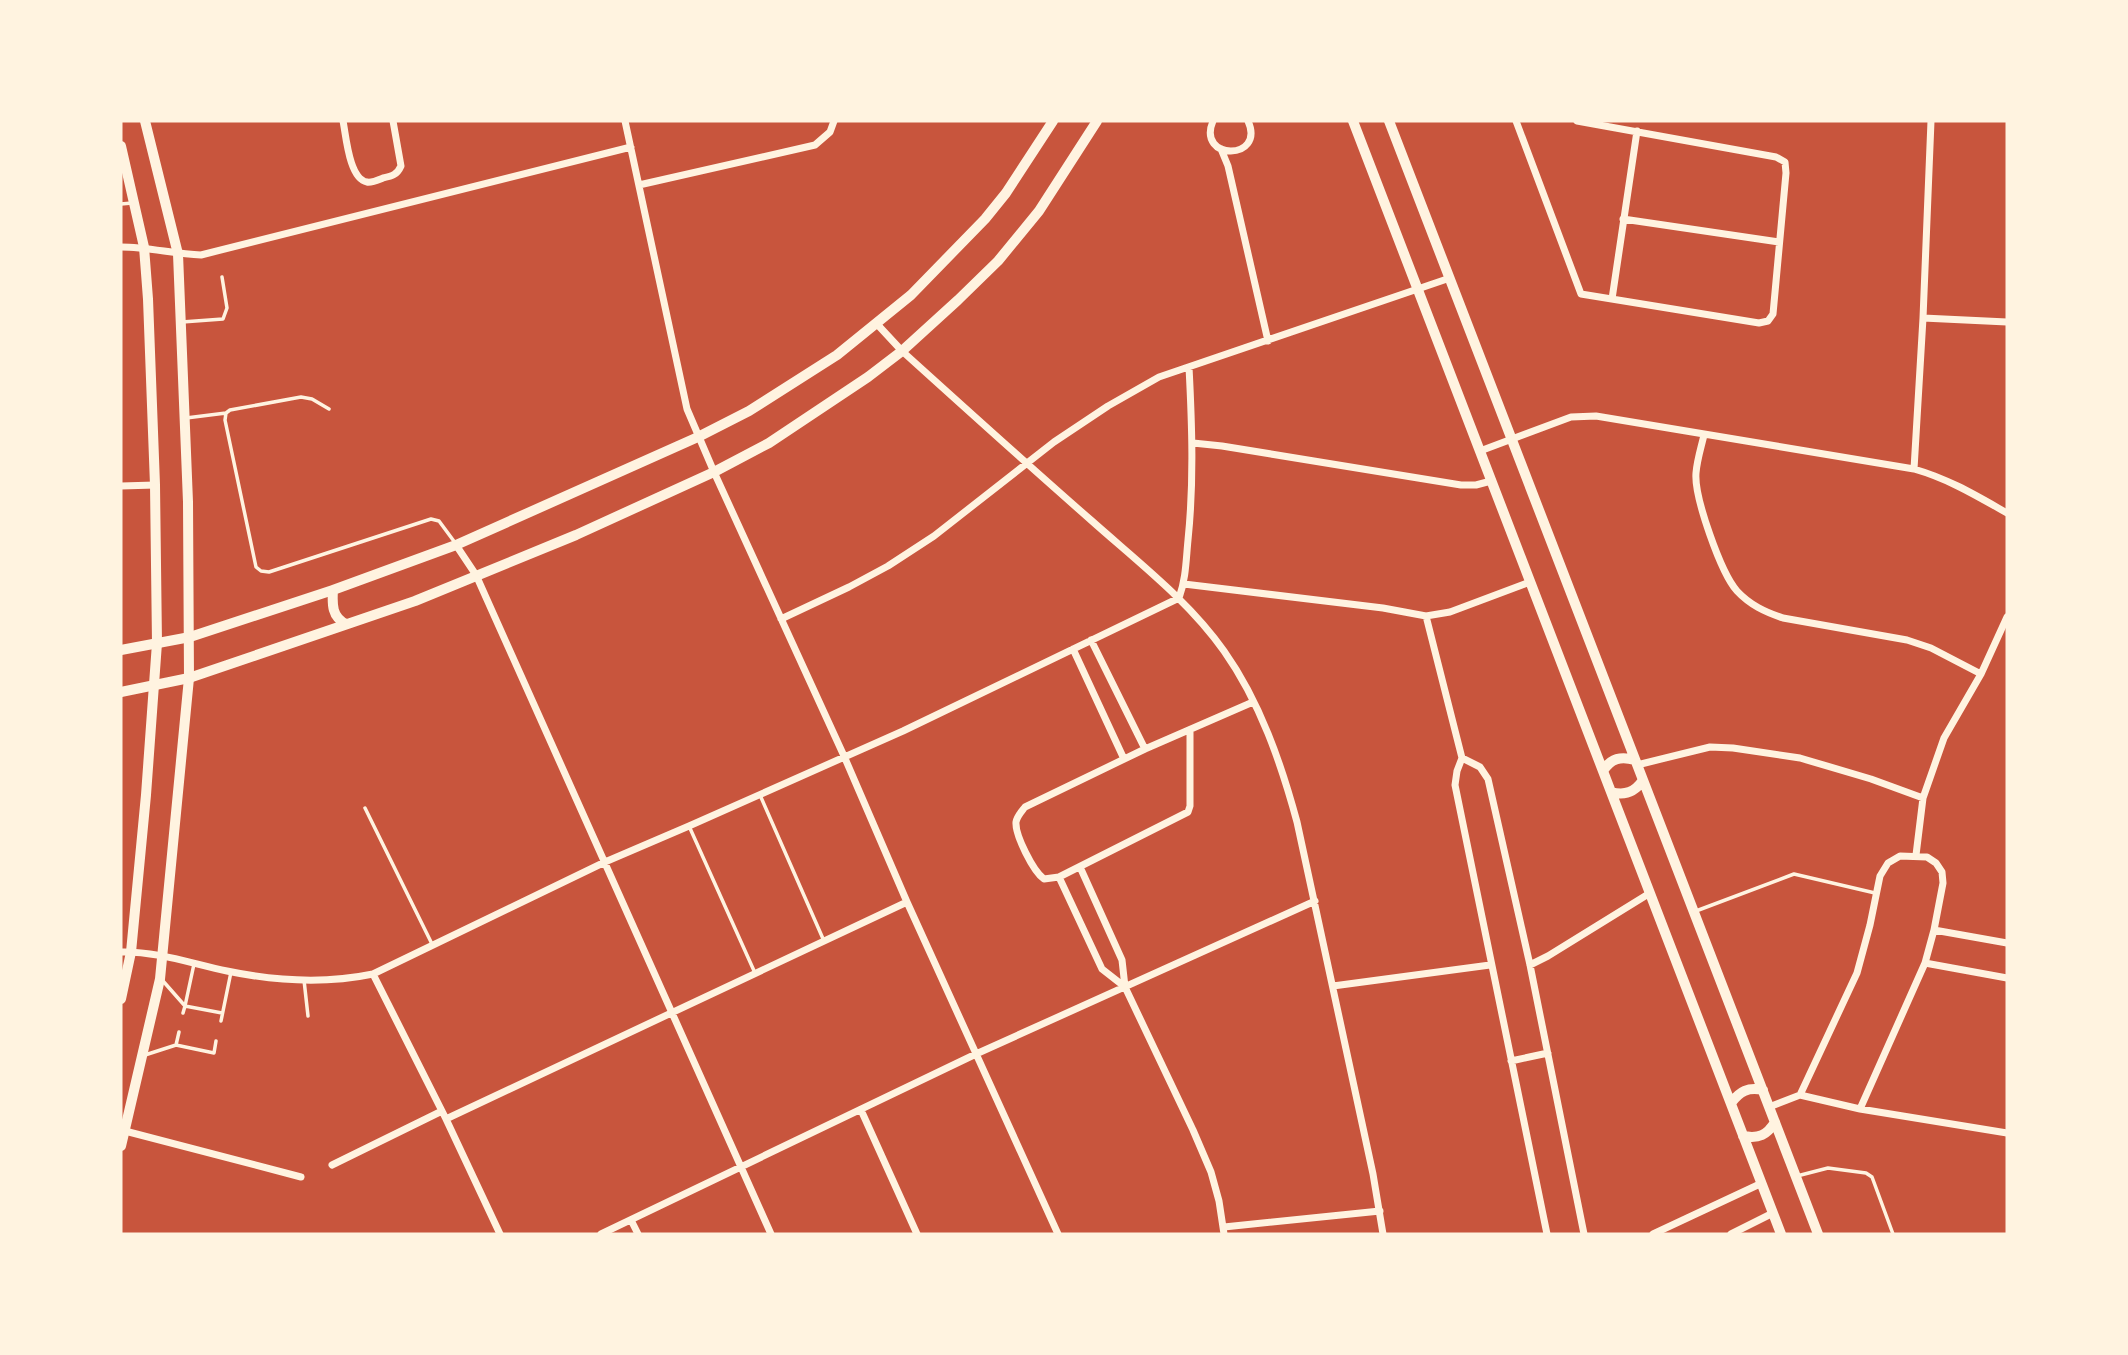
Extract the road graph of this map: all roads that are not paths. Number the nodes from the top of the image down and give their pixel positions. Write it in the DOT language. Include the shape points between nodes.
graph roads {
  1 [pos="145,121"];
  2 [pos="343,121"];
  3 [pos="393,121"];
  4 [pos="625,121"];
  5 [pos="834,121"];
  6 [pos="1053,121"];
  7 [pos="1097,121"];
  8 [pos="1213,121"];
  9 [pos="1248,121"];
  10 [pos="1353,121"];
  11 [pos="1389,121"];
  12 [pos="1516,121"];
  13 [pos="1577,121"];
  14 [pos="1931,121"];
  15 [pos="1637,131"];
  16 [pos="121,146"];
  17 [pos="631,147"];
  18 [pos="1221,149"];
  19 [pos="1237,151"];
  20 [pos="1228,166"];
  21 [pos="639,185"];
  22 [pos="134,203"];
  23 [pos="121,204"];
  24 [pos="1623,219"];
  25 [pos="1779,242"];
  26 [pos="121,247"];
  27 [pos="144,247"];
  28 [pos="178,254"];
  29 [pos="222,277"];
  30 [pos="1450,278"];
  31 [pos="1418,290"];
  32 [pos="1612,299"];
  33 [pos="1923,317"];
  34 [pos="181,323"];
  35 [pos="876,323"];
  36 [pos="2007,323"];
  37 [pos="1268,341"];
  38 [pos="902,351"];
  39 [pos="1189,366"];
  40 [pos="329,409"];
  41 [pos="226,413"];
  42 [pos="186,418"];
  43 [pos="1704,435"];
  44 [pos="698,436"];
  45 [pos="1511,438"];
  46 [pos="1193,443"];
  47 [pos="1480,451"];
  48 [pos="1026,463"];
  49 [pos="1914,470"];
  50 [pos="714,472"];
  51 [pos="1491,481"];
  52 [pos="155,485"];
  53 [pos="121,486"];
  54 [pos="2007,513"];
  55 [pos="456,545"];
  56 [pos="476,575"];
  57 [pos="1530,582"];
  58 [pos="1184,583"];
  59 [pos="333,590"];
  60 [pos="1179,598"];
  61 [pos="1426,616"];
  62 [pos="2007,617"];
  63 [pos="781,619"];
  64 [pos="346,624"];
  65 [pos="190,637"];
  66 [pos="1091,640"];
  67 [pos="157,643"];
  68 [pos="1073,649"];
  69 [pos="121,650"];
  70 [pos="1980,674"];
  71 [pos="189,678"];
  72 [pos="155,685"];
  73 [pos="121,692"];
  74 [pos="1253,702"];
  75 [pos="1190,730"];
  76 [pos="1145,749"];
  77 [pos="844,756"];
  78 [pos="1462,758"];
  79 [pos="1124,759"];
  80 [pos="1636,763"];
  81 [pos="1603,771"];
  82 [pos="1643,780"];
  83 [pos="1611,792"];
  84 [pos="760,794"];
  85 [pos="1923,798"];
  86 [pos="365,808"];
  87 [pos="689,826"];
  88 [pos="1916,855"];
  89 [pos="605,862"];
  90 [pos="1080,867"];
  91 [pos="1059,877"];
  92 [pos="1650,893"];
  93 [pos="1875,893"];
  94 [pos="1315,901"];
  95 [pos="907,902"];
  96 [pos="1694,911"];
  97 [pos="1934,930"];
  98 [pos="824,940"];
  99 [pos="2007,943"];
  100 [pos="433,946"];
  101 [pos="126,952"];
  102 [pos="163,957"];
  103 [pos="1925,963"];
  104 [pos="194,964"];
  105 [pos="1490,965"];
  106 [pos="1530,965"];
  107 [pos="231,972"];
  108 [pos="755,973"];
  109 [pos="373,974"];
  110 [pos="160,978"];
  111 [pos="2007,978"];
  112 [pos="304,980"];
  113 [pos="1333,986"];
  114 [pos="1125,987"];
  115 [pos="121,995"];
  116 [pos="185,1006"];
  117 [pos="672,1012"];
  118 [pos="183,1013"];
  119 [pos="222,1013"];
  120 [pos="308,1017"];
  121 [pos="221,1021"];
  122 [pos="179,1032"];
  123 [pos="216,1041"];
  124 [pos="176,1045"];
  125 [pos="1548,1053"];
  126 [pos="976,1054"];
  127 [pos="143,1056"];
  128 [pos="1511,1061"];
  129 [pos="1763,1090"];
  130 [pos="1800,1095"];
  131 [pos="1731,1102"];
  132 [pos="1769,1107"];
  133 [pos="1860,1109"];
  134 [pos="861,1110"];
  135 [pos="442,1111"];
  136 [pos="446,1119"];
  137 [pos="1775,1122"];
  138 [pos="125,1131"];
  139 [pos="2007,1133"];
  140 [pos="1744,1136"];
  141 [pos="121,1146"];
  142 [pos="332,1165"];
  143 [pos="741,1168"];
  144 [pos="301,1177"];
  145 [pos="1796,1177"];
  146 [pos="1762,1183"];
  147 [pos="1380,1211"];
  148 [pos="1773,1213"];
  149 [pos="631,1220"];
  150 [pos="1224,1231"];
  151 [pos="500,1234"];
  152 [pos="601,1234"];
  153 [pos="638,1234"];
  154 [pos="771,1234"];
  155 [pos="917,1234"];
  156 [pos="1058,1234"];
  157 [pos="1383,1234"];
  158 [pos="1547,1234"];
  159 [pos="1584,1234"];
  160 [pos="1653,1234"];
  161 [pos="1731,1234"];
  162 [pos="1781,1234"];
  163 [pos="1818,1234"];
  164 [pos="1893,1234"];
  1 -- 28 [label="main road"];
  2 -- 3 [label="street" via="353,170 368,182 393,175 401,166"];
  4 -- 17 [label="street"];
  5 -- 21 [label="street" via="830,132 815,145"];
  6 -- 35 [label="street" via="985,219 911,295"];
  7 -- 38 [label="street" via="1039,211 1004,253"];
  8 -- 18 [label="street" via="1211,136"];
  9 -- 19 [label="street" via="1249,142"];
  10 -- 31 [label="main road"];
  11 -- 30 [label="main road"];
  12 -- 32 [label="street" via="1581,294"];
  13 -- 15 [label="street"];
  14 -- 33 [label="street"];
  15 -- 24 [label="street"];
  15 -- 25 [label="street" via="1785,162"];
  16 -- 22 [label="main road"];
  17 -- 21 [label="street"];
  17 -- 28 [label="street" via="201,255"];
  18 -- 19 [label="street"];
  18 -- 20 [label="street"];
  19 -- 20 [label="street"];
  20 -- 37 [label="street"];
  21 -- 44 [label="street" via="687,409"];
  22 -- 23 [label="lane"];
  22 -- 27 [label="main road"];
  24 -- 25 [label="street"];
  24 -- 32 [label="street"];
  25 -- 32 [label="street" via="1773,314 1768,321"];
  26 -- 27 [label="street"];
  27 -- 28 [label="street"];
  27 -- 52 [label="main road"];
  28 -- 34 [label="main road"];
  29 -- 34 [label="lane" via="227,308 223,319"];
  30 -- 31 [label="street"];
  30 -- 45 [label="main road"];
  31 -- 37 [label="street"];
  31 -- 47 [label="main road"];
  33 -- 36 [label="street"];
  33 -- 49 [label="street"];
  34 -- 42 [label="main road"];
  35 -- 38 [label="street"];
  35 -- 44 [label="street" via="837,355 748,411"];
  37 -- 39 [label="street"];
  38 -- 48 [label="street"];
  38 -- 50 [label="street" via="801,423"];
  39 -- 46 [label="street"];
  39 -- 48 [label="street" via="1129,394"];
  40 -- 41 [label="lane" via="301,397"];
  41 -- 42 [label="lane"];
  41 -- 55 [label="lane" via="254,563 261,572 430,519 439,521"];
  42 -- 65 [label="main road"];
  43 -- 45 [label="street" via="1596,416 1571,417"];
  43 -- 49 [label="street"];
  43 -- 70 [label="street" via="1696,473 1700,506 1725,573 1749,603 1783,618 1907,640"];
  44 -- 50 [label="street"];
  44 -- 55 [label="street"];
  45 -- 47 [label="street"];
  45 -- 80 [label="main road"];
  46 -- 51 [label="street" via="1461,485"];
  46 -- 58 [label="street"];
  47 -- 51 [label="main road"];
  48 -- 60 [label="street"];
  48 -- 63 [label="street" via="900,559"];
  49 -- 54 [label="street" via="1959,486"];
  50 -- 56 [label="street"];
  50 -- 63 [label="street"];
  51 -- 57 [label="main road"];
  52 -- 53 [label="street"];
  52 -- 67 [label="main road"];
  55 -- 56 [label="street"];
  55 -- 59 [label="street"];
  56 -- 64 [label="street"];
  56 -- 89 [label="street"];
  57 -- 61 [label="street" via="1450,612"];
  57 -- 81 [label="main road"];
  58 -- 60 [label="street"];
  58 -- 61 [label="street"];
  59 -- 64 [label="street" via="333,610"];
  59 -- 65 [label="street"];
  60 -- 66 [label="street"];
  60 -- 74 [label="street" via="1224,651"];
  61 -- 78 [label="street"];
  62 -- 70 [label="street"];
  63 -- 77 [label="street"];
  64 -- 71 [label="street"];
  65 -- 67 [label="street"];
  65 -- 71 [label="main road"];
  66 -- 68 [label="street"];
  66 -- 76 [label="street"];
  67 -- 69 [label="street"];
  67 -- 72 [label="main road"];
  68 -- 77 [label="street"];
  68 -- 79 [label="street"];
  70 -- 85 [label="street" via="1944,738"];
  71 -- 72 [label="street"];
  71 -- 102 [label="main road"];
  72 -- 73 [label="street"];
  72 -- 101 [label="main road"];
  74 -- 75 [label="street"];
  74 -- 94 [label="street" via="1287,787"];
  75 -- 76 [label="street"];
  75 -- 90 [label="street" via="1188,812"];
  76 -- 79 [label="street"];
  77 -- 84 [label="street"];
  77 -- 95 [label="street"];
  78 -- 105 [label="street" via="1454,785"];
  78 -- 106 [label="street" via="1480,767 1489,779"];
  79 -- 91 [label="street" via="1020,813 1016,823 1037,874 1044,879"];
  80 -- 81 [label="main road" via="1616,758"];
  80 -- 82 [label="main road"];
  80 -- 85 [label="street" via="1710,747 1733,748 1800,758"];
  81 -- 83 [label="main road"];
  82 -- 83 [label="main road" via="1629,793"];
  82 -- 96 [label="main road"];
  83 -- 92 [label="main road"];
  84 -- 87 [label="street"];
  84 -- 98 [label="lane"];
  85 -- 88 [label="street"];
  86 -- 100 [label="lane"];
  87 -- 89 [label="street"];
  87 -- 108 [label="lane"];
  88 -- 93 [label="street" via="1888,863"];
  88 -- 97 [label="street" via="1937,863 1942,872"];
  89 -- 100 [label="street"];
  89 -- 117 [label="street"];
  90 -- 91 [label="street"];
  90 -- 114 [label="street" via="1122,960"];
  91 -- 114 [label="street" via="1102,969"];
  92 -- 106 [label="street"];
  92 -- 131 [label="main road"];
  93 -- 96 [label="lane" via="1794,874"];
  93 -- 130 [label="street" via="1857,973"];
  94 -- 113 [label="street"];
  94 -- 114 [label="street"];
  95 -- 98 [label="street"];
  95 -- 126 [label="street"];
  96 -- 129 [label="main road"];
  97 -- 99 [label="street"];
  97 -- 103 [label="street"];
  98 -- 108 [label="street"];
  100 -- 109 [label="street"];
  101 -- 102 [label="street"];
  101 -- 115 [label="main road"];
  102 -- 104 [label="street"];
  102 -- 110 [label="main road"];
  103 -- 111 [label="street"];
  103 -- 133 [label="street"];
  104 -- 107 [label="street"];
  104 -- 116 [label="lane"];
  105 -- 113 [label="street"];
  105 -- 128 [label="street"];
  106 -- 125 [label="street"];
  107 -- 112 [label="street"];
  107 -- 119 [label="lane"];
  108 -- 117 [label="street"];
  109 -- 112 [label="street"];
  109 -- 135 [label="street"];
  110 -- 116 [label="lane"];
  110 -- 127 [label="main road"];
  112 -- 120 [label="lane"];
  113 -- 147 [label="street"];
  114 -- 126 [label="street"];
  114 -- 150 [label="street" via="1194,1130 1211,1172"];
  116 -- 118 [label="lane"];
  116 -- 119 [label="lane"];
  117 -- 136 [label="street"];
  117 -- 143 [label="street"];
  119 -- 121 [label="lane"];
  122 -- 124 [label="lane"];
  123 -- 124 [label="lane" via="214,1053"];
  124 -- 127 [label="lane"];
  125 -- 128 [label="street"];
  125 -- 159 [label="street"];
  126 -- 134 [label="street"];
  126 -- 156 [label="street"];
  127 -- 138 [label="main road"];
  128 -- 158 [label="street"];
  129 -- 131 [label="main road" via="1744,1090"];
  129 -- 132 [label="main road"];
  130 -- 132 [label="street"];
  130 -- 133 [label="street"];
  131 -- 140 [label="main road"];
  132 -- 137 [label="main road"];
  133 -- 139 [label="street"];
  134 -- 143 [label="street"];
  134 -- 155 [label="street"];
  135 -- 136 [label="street"];
  135 -- 142 [label="street"];
  136 -- 151 [label="street"];
  137 -- 140 [label="main road" via="1762,1136"];
  137 -- 145 [label="main road"];
  138 -- 141 [label="main road"];
  138 -- 144 [label="street"];
  140 -- 146 [label="main road"];
  143 -- 149 [label="street"];
  143 -- 154 [label="street"];
  145 -- 163 [label="main road"];
  145 -- 164 [label="lane" via="1828,1168 1866,1173 1872,1177"];
  146 -- 148 [label="main road"];
  146 -- 160 [label="street"];
  147 -- 150 [label="street"];
  147 -- 157 [label="street"];
  148 -- 161 [label="street"];
  148 -- 162 [label="main road"];
  149 -- 152 [label="street"];
  149 -- 153 [label="street"];
}
